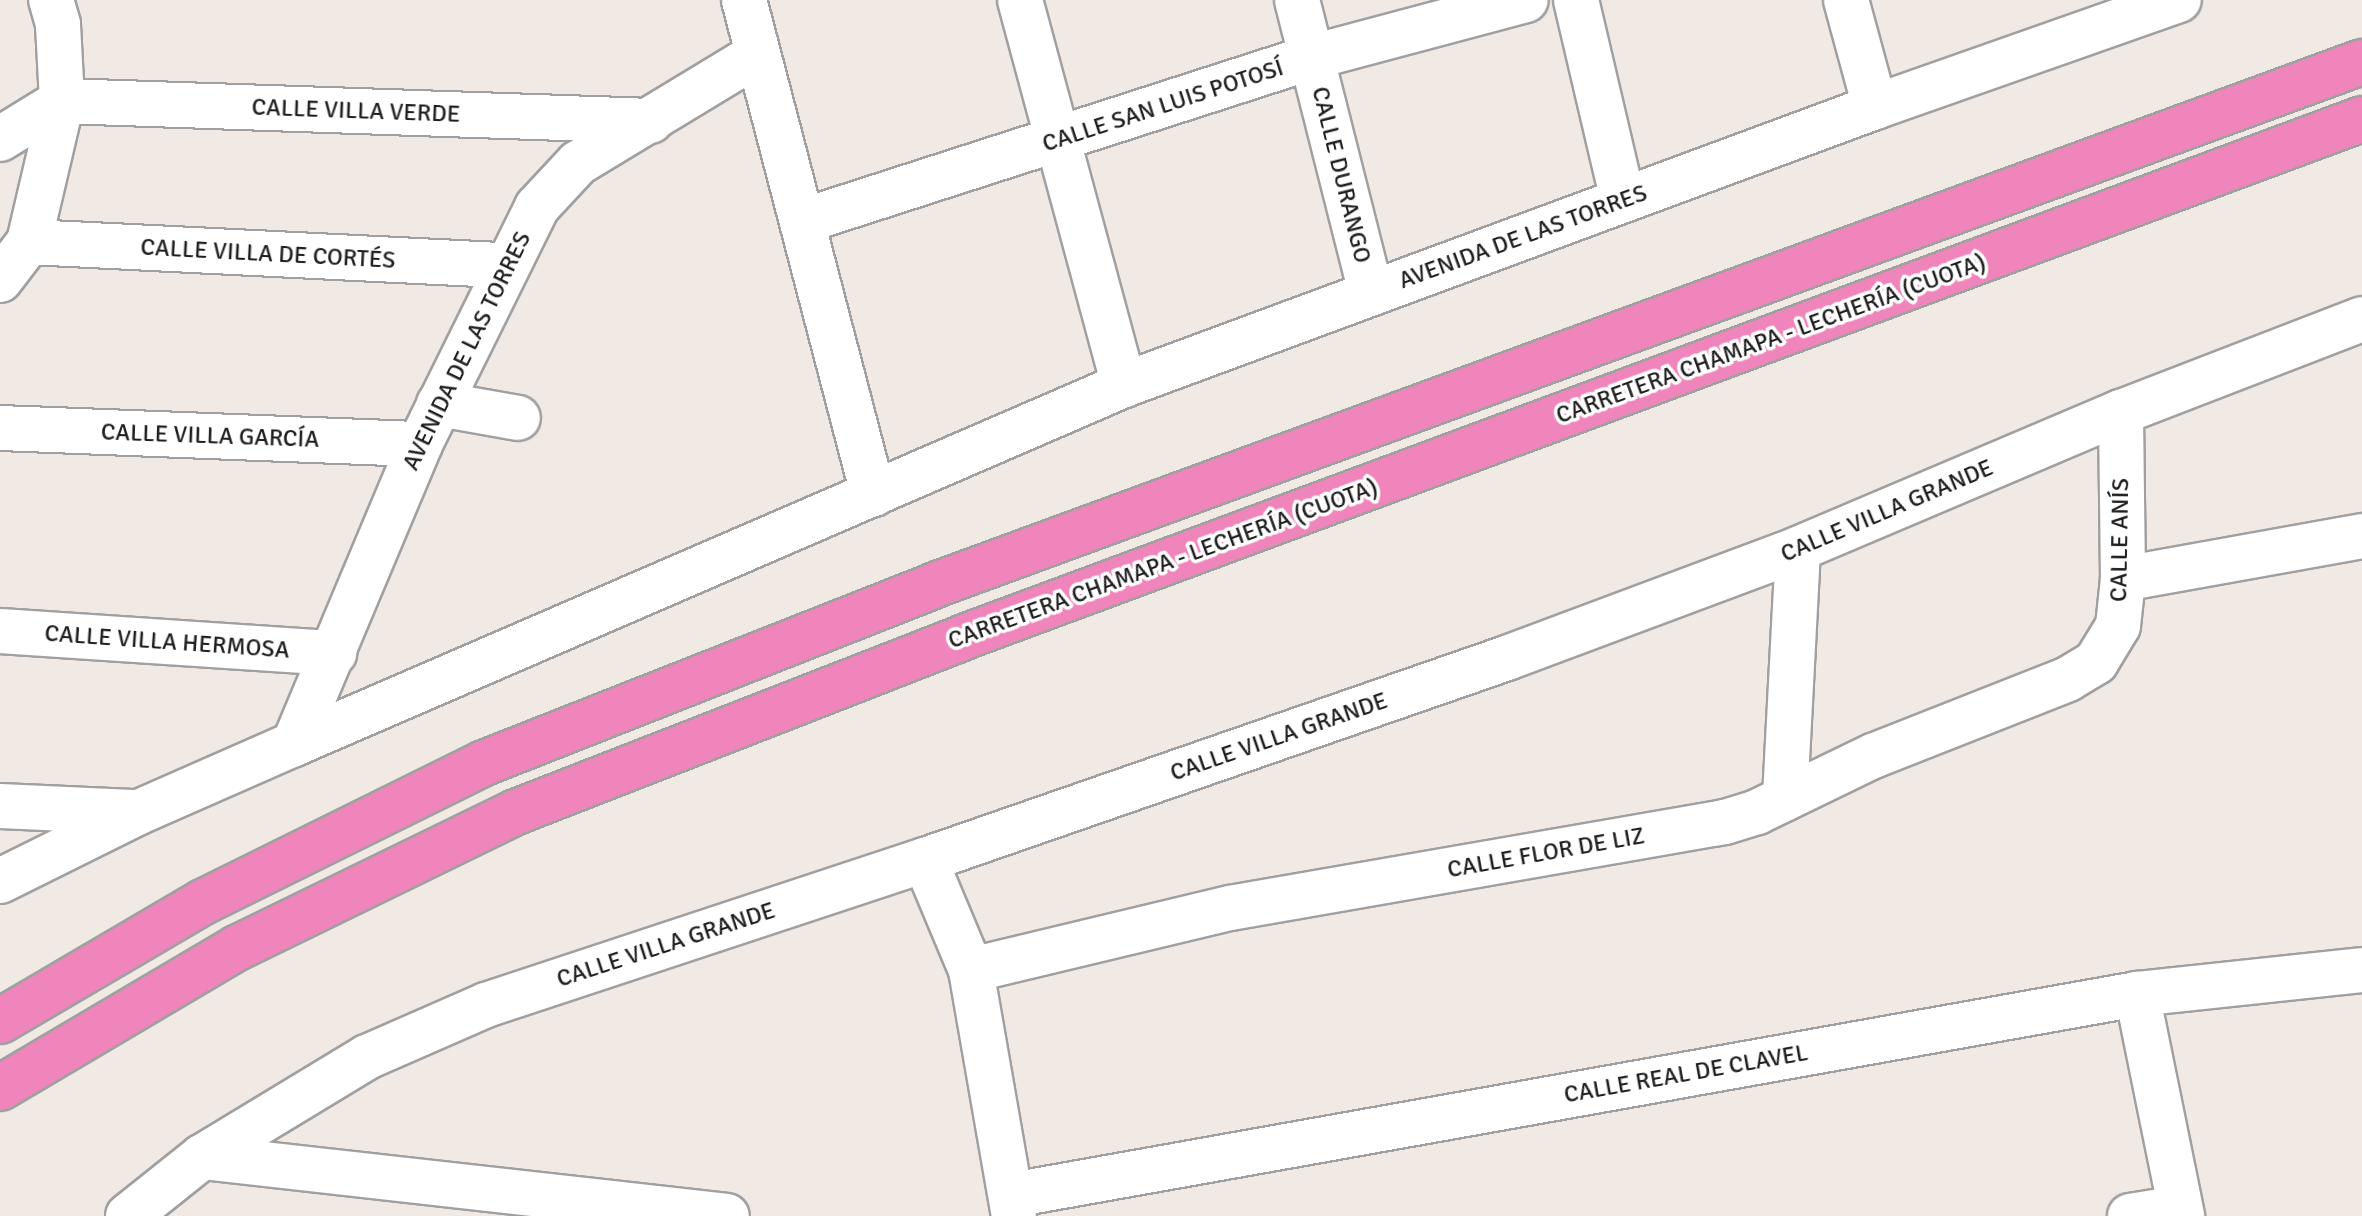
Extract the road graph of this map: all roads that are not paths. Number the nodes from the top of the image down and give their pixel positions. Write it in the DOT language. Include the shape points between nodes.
graph roads {
  1 [pos="51,0"];
  2 [pos="744,0"];
  3 [pos="1020,0"];
  4 [pos="1297,0"];
  5 [pos="1526,0"];
  6 [pos="1576,0"];
  7 [pos="1846,0"];
  8 [pos="2179,0"];
  9 [pos="756,55"];
  10 [pos="1312,57"];
  11 [pos="2362,62"];
  12 [pos="62,101"];
  13 [pos="1875,107"];
  14 [pos="2362,119"];
  15 [pos="651,121"];
  16 [pos="0,139"];
  17 [pos="1057,141"];
  18 [pos="1623,200"];
  19 [pos="803,221"];
  20 [pos="29,242"];
  21 [pos="506,265"];
  22 [pos="0,280"];
  23 [pos="1371,293"];
  24 [pos="2362,319"];
  25 [pos="1124,385"];
  26 [pos="439,404"];
  27 [pos="2121,412"];
  28 [pos="518,418"];
  29 [pos="0,428"];
  30 [pos="420,444"];
  31 [pos="873,494"];
  32 [pos="2362,536"];
  33 [pos="1798,549"];
  34 [pos="2123,579"];
  35 [pos="0,631"];
  36 [pos="334,653"];
  37 [pos="2096,662"];
  38 [pos="294,744"];
  39 [pos="1785,798"];
  40 [pos="0,806"];
  41 [pos="139,812"];
  42 [pos="925,860"];
  43 [pos="0,881"];
  44 [pos="971,970"];
  45 [pos="2362,972"];
  46 [pos="2137,994"];
  47 [pos="0,1021"];
  48 [pos="0,1088"];
  49 [pos="202,1157"];
  50 [pos="1013,1205"];
  51 [pos="2180,1212"];
  52 [pos="128,1216"];
  53 [pos="727,1216"];
  54 [pos="2130,1216"];
  1 -- 12 [label="street" via="58,24"];
  2 -- 9 [label="street"];
  3 -- 17 [label="street"];
  4 -- 10 [label="street, CALLE DURANGO"];
  5 -- 10 [label="street, CALLE SAN LUIS POTOSÍ"];
  6 -- 18 [label="street"];
  7 -- 13 [label="street"];
  8 -- 13 [label="street, AVENIDA DE LAS TORRES"];
  9 -- 15 [label="street, AVENIDA DE LAS TORRES"];
  9 -- 19 [label="street"];
  10 -- 17 [label="street, CALLE SAN LUIS POTOSÍ"];
  10 -- 23 [label="street, CALLE DURANGO"];
  11 -- 47 [label="highway" via="935,585 484,763 203,902"];
  12 -- 15 [label="street, CALLE VILLA VERDE"];
  12 -- 16 [label="street"];
  12 -- 20 [label="street"];
  13 -- 18 [label="street, AVENIDA DE LAS TORRES"];
  14 -- 48 [label="highway, CARRETERA CHAMAPA - LECHERÍA (CUOTA)" via="964,637 516,812 237,948"];
  15 -- 21 [label="street, AVENIDA DE LAS TORRES" via="578,163 537,207"];
  17 -- 19 [label="street, CALLE SAN LUIS POTOSÍ"];
  17 -- 25 [label="street"];
  18 -- 23 [label="street, AVENIDA DE LAS TORRES"];
  19 -- 31 [label="street"];
  20 -- 21 [label="street, CALLE VILLA DE CORTÉS"];
  20 -- 22 [label="street"];
  21 -- 26 [label="street, AVENIDA DE LAS TORRES"];
  23 -- 25 [label="street, AVENIDA DE LAS TORRES"];
  24 -- 27 [label="street, CALLE VILLA GRANDE"];
  25 -- 31 [label="street, AVENIDA DE LAS TORRES"];
  26 -- 28 [label="street"];
  26 -- 30 [label="street, AVENIDA DE LAS TORRES"];
  27 -- 33 [label="street, CALLE VILLA GRANDE"];
  27 -- 34 [label="street, CALLE ANÍS"];
  29 -- 30 [label="street, CALLE VILLA GARCÍA"];
  30 -- 36 [label="street, AVENIDA DE LAS TORRES"];
  31 -- 38 [label="street, AVENIDA DE LAS TORRES"];
  32 -- 34 [label="street"];
  33 -- 39 [label="street"];
  33 -- 42 [label="street, CALLE VILLA GRANDE" via="1507,658"];
  34 -- 37 [label="street, CALLE ANÍS" via="2118,626"];
  35 -- 36 [label="street, CALLE VILLA HERMOSA"];
  36 -- 38 [label="street, AVENIDA DE LAS TORRES"];
  37 -- 39 [label="street, CALLE FLOR DE LIZ" via="2068,679 1862,761"];
  38 -- 41 [label="street, AVENIDA DE LAS TORRES"];
  39 -- 44 [label="street, CALLE FLOR DE LIZ" via="1725,822 1230,908"];
  40 -- 41 [label="street"];
  41 -- 43 [label="street, AVENIDA DE LAS TORRES"];
  42 -- 44 [label="street"];
  42 -- 49 [label="street, CALLE VILLA GRANDE" via="486,1005 367,1057"];
  44 -- 50 [label="street"];
  45 -- 46 [label="street, CALLE REAL DE CLAVEL"];
  46 -- 50 [label="street, CALLE REAL DE CLAVEL"];
  46 -- 51 [label="street"];
  49 -- 52 [label="street, CALLE VILLA GRANDE"];
  49 -- 53 [label="street"];
  51 -- 54 [label="street"];
}
